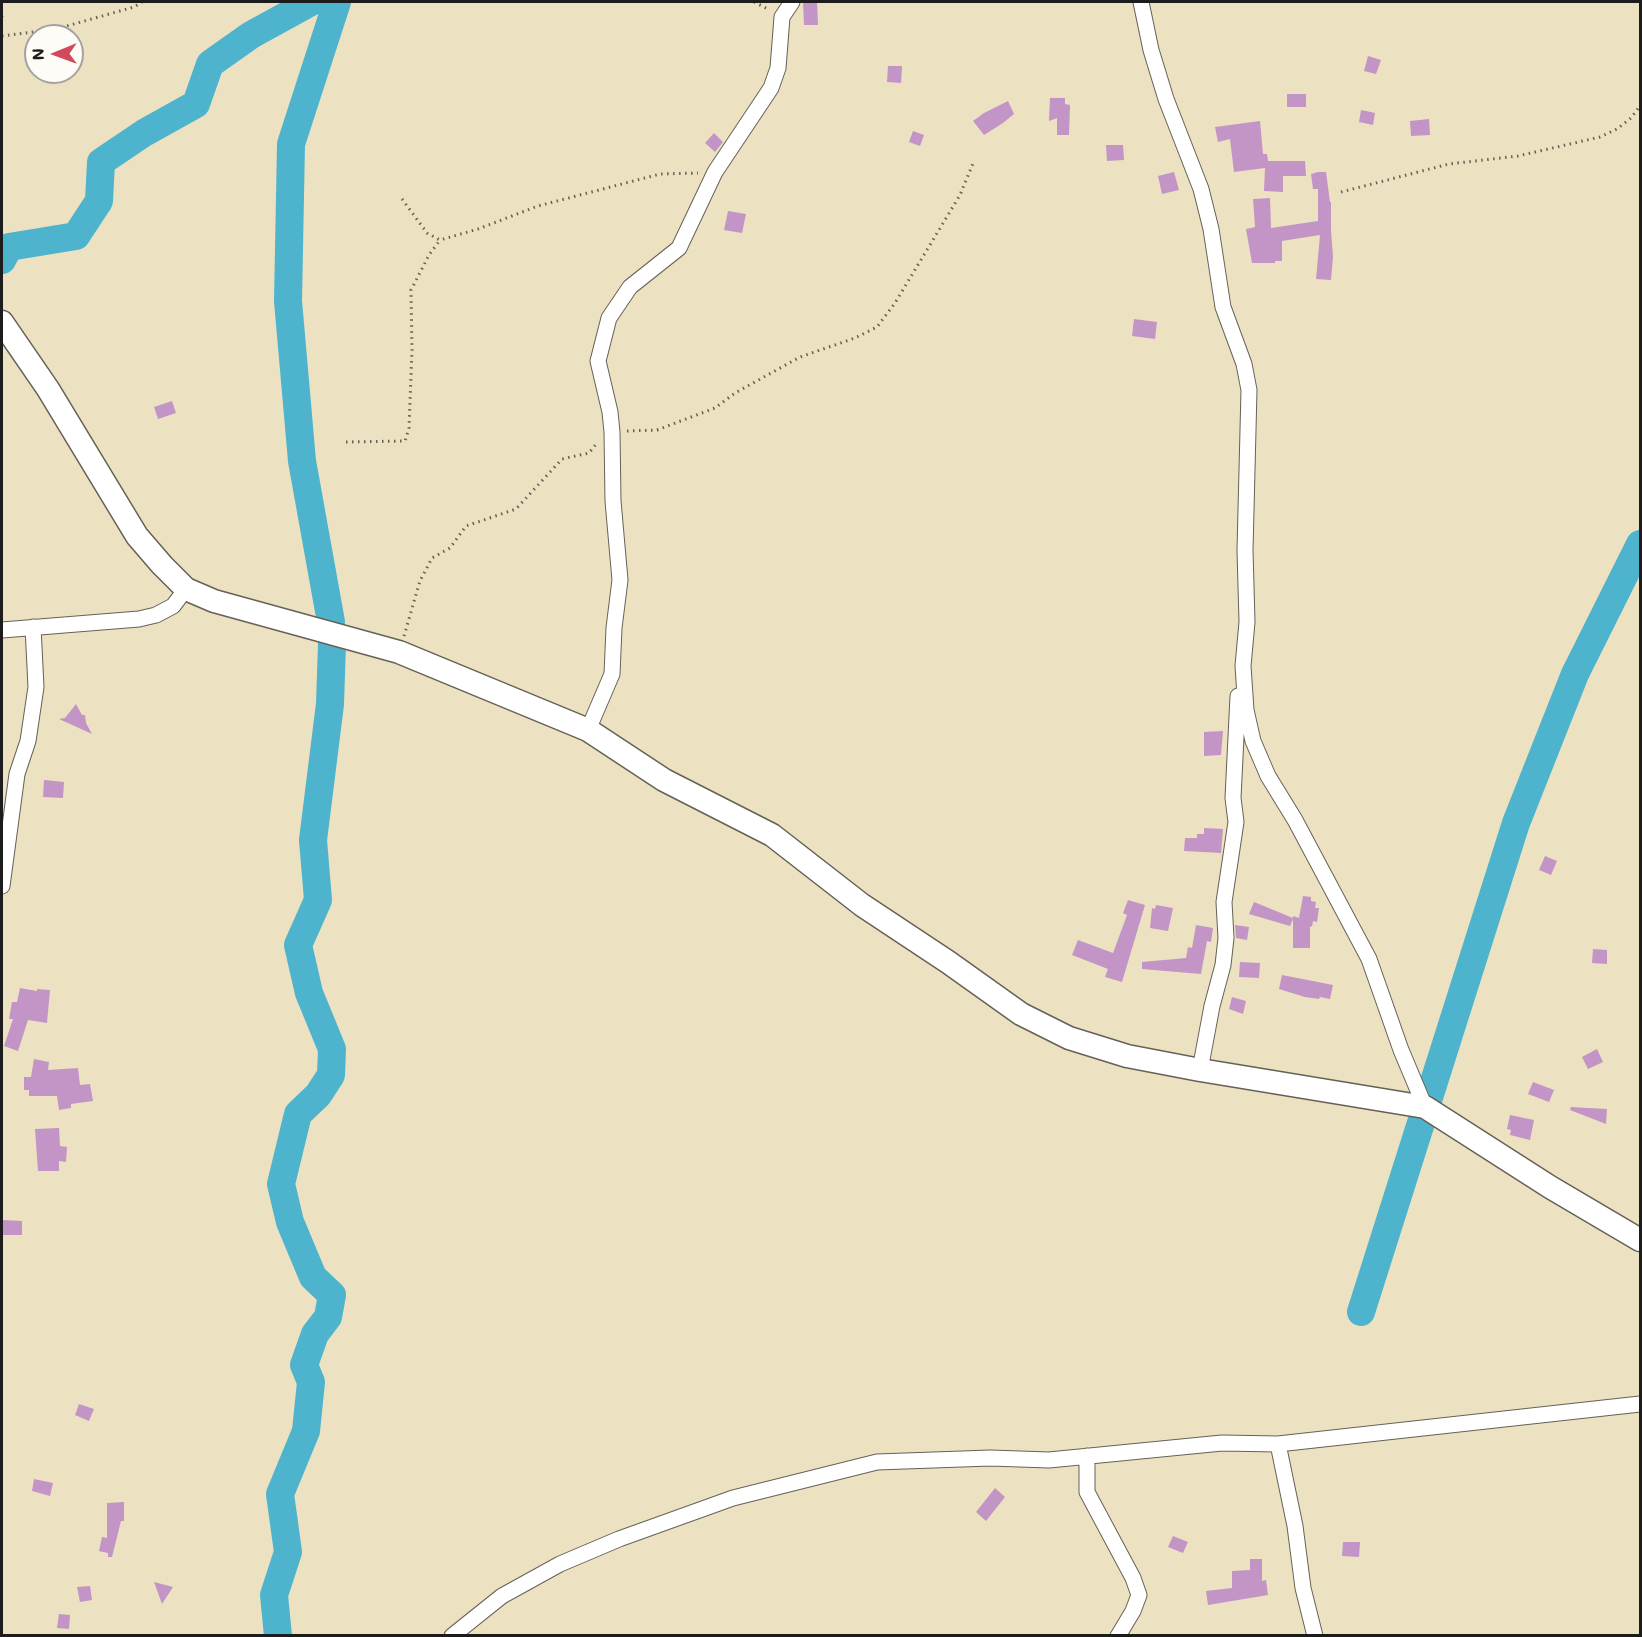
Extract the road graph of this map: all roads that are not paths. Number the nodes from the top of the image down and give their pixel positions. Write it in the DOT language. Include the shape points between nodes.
graph roads {
  1 [pos="792,2"];
  2 [pos="1142,2"];
  3 [pos="2,322"];
  4 [pos="186,589"];
  5 [pos="33,627"];
  6 [pos="2,630"];
  7 [pos="1243,666"];
  8 [pos="588,730"];
  9 [pos="2,886"];
  10 [pos="1200,1070"];
  11 [pos="1425,1107"];
  12 [pos="1641,1240"];
  13 [pos="1641,1404"];
  14 [pos="1278,1444"];
  15 [pos="1087,1456"];
  16 [pos="452,1635"];
  17 [pos="1118,1635"];
  18 [pos="1315,1635"];
  1 -- 8 [label="street" via="782,17 778,68 771,88 715,172 679,248 630,287 609,318 598,361 610,412 620,580 612,674"];
  2 -- 7 [label="street" via="1163,89 1201,189 1223,307 1244,364 1249,390 1247,622"];
  3 -- 4 [label="street" via="48,389 137,536"];
  4 -- 5 [label="street" via="173,606 156,615"];
  4 -- 8 [label="street" via="214,601 399,652"];
  5 -- 6 [label="street"];
  5 -- 9 [label="street" via="36,687 28,741 17,774"];
  7 -- 10 [label="street" via="1236,703 1236,822 1224,902 1226,938"];
  7 -- 11 [label="street" via="1245,710 1253,741 1268,776 1369,959"];
  8 -- 10 [label="street" via="664,780 772,835 862,905 1022,1014 1069,1038 1127,1056"];
  10 -- 11 [label="street"];
  11 -- 12 [label="street"];
  13 -- 14 [label="street"];
  14 -- 15 [label="street" via="1222,1443"];
  14 -- 18 [label="street"];
  15 -- 16 [label="street" via="877,1462 733,1498 560,1564 502,1596"];
  15 -- 17 [label="street" via="1087,1492 1139,1595"];
}
